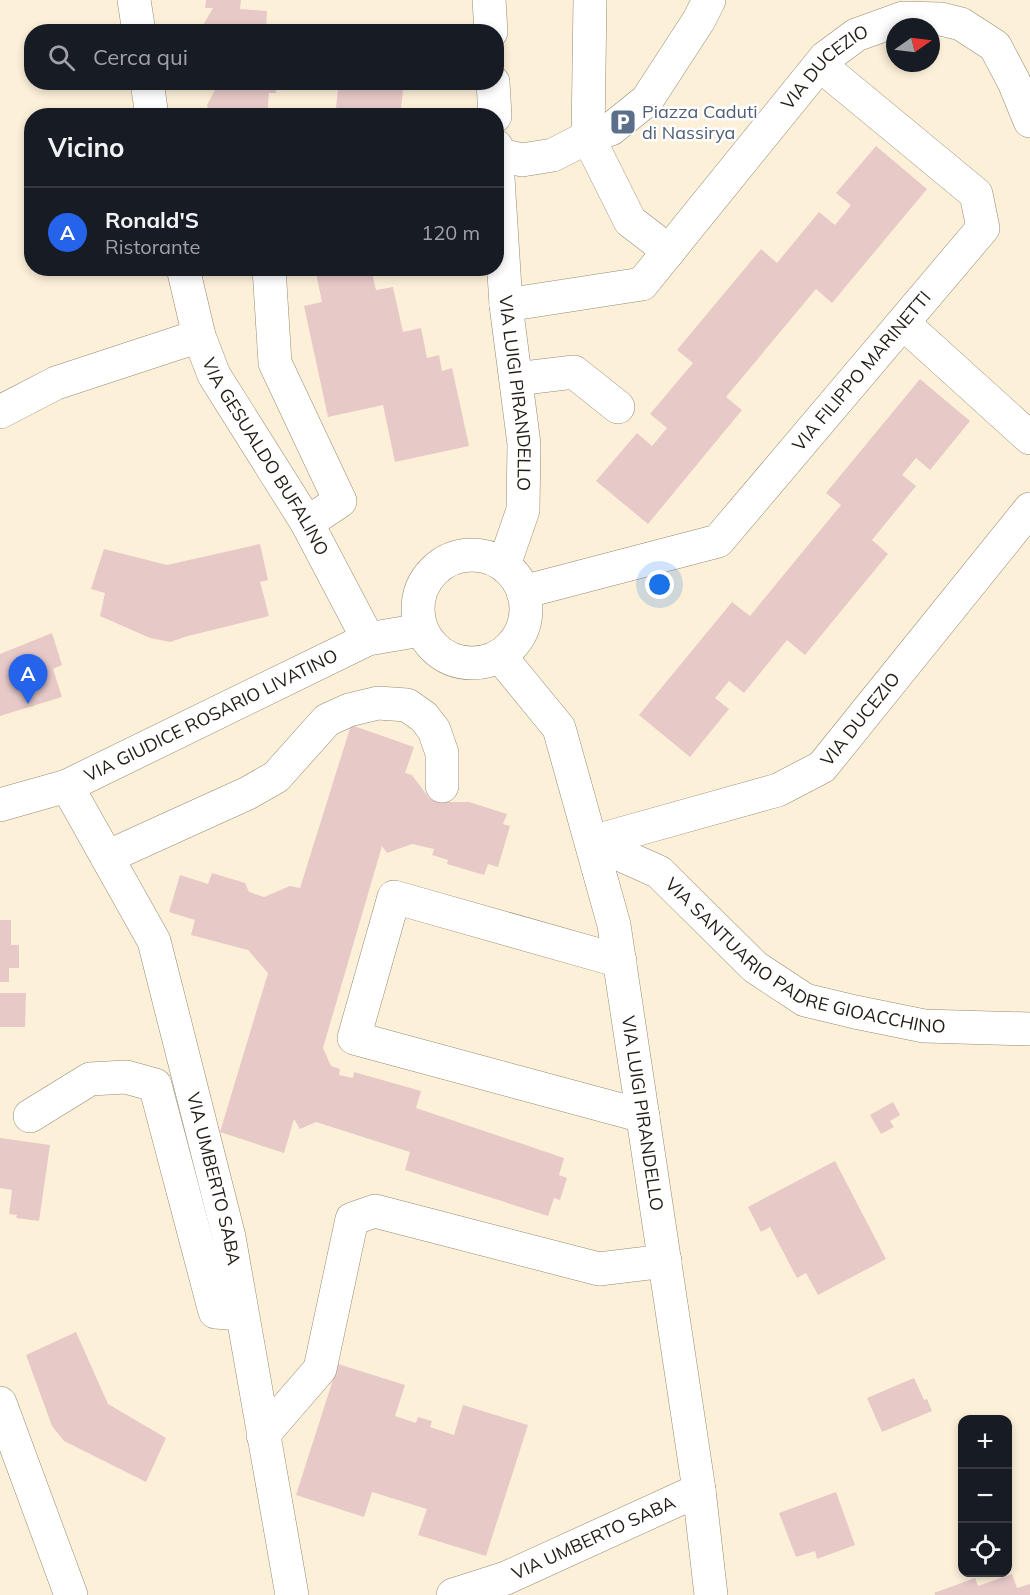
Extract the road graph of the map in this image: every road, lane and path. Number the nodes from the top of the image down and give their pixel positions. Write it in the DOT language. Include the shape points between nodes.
graph roads {
  1 [pos="134,0"];
  2 [pos="489,0"];
  3 [pos="590,0"];
  4 [pos="709,0"];
  5 [pos="138,24"];
  6 [pos="490,24"];
  7 [pos="820,65"];
  8 [pos="148,90"];
  9 [pos="493,90"];
  10 [pos="151,108"];
  11 [pos="495,108"];
  12 [pos="1030,121"];
  13 [pos="588,137"];
  14 [pos="504,156"];
  15 [pos="669,251"];
  16 [pos="504,271"];
  17 [pos="185,276"];
  18 [pos="270,276"];
  19 [pos="506,305"];
  20 [pos="903,323"];
  21 [pos="199,336"];
  22 [pos="516,379"];
  23 [pos="618,407"];
  24 [pos="0,412"];
  25 [pos="1030,438"];
  26 [pos="1030,509"];
  27 [pos="307,523"];
  28 [pos="504,565"];
  29 [pos="523,592"];
  30 [pos="421,630"];
  31 [pos="368,639"];
  32 [pos="500,656"];
  33 [pos="67,786"];
  34 [pos="442,786"];
  35 [pos="0,804"];
  36 [pos="592,842"];
  37 [pos="107,857"];
  38 [pos="620,961"];
  39 [pos="1030,1029"];
  40 [pos="30,1116"];
  41 [pos="643,1116"];
  42 [pos="665,1262"];
  43 [pos="242,1314"];
  44 [pos="0,1403"];
  45 [pos="263,1436"];
  46 [pos="699,1490"];
  47 [pos="71,1595"];
  48 [pos="292,1595"];
  49 [pos="453,1595"];
  50 [pos="711,1595"];
  1 -- 5 [label="street"];
  2 -- 6 [label="street"];
  3 -- 13 [label="street"];
  4 -- 13 [label="street" via="647,100 610,129"];
  7 -- 12 [label="street, VIA DUCEZIO" via="856,35 903,18 962,24 995,46"];
  7 -- 15 [label="street, VIA DUCEZIO"];
  7 -- 20 [label="street, VIA FILIPPO MARINETTI" via="976,194 983,228"];
  8 -- 10 [label="street"];
  9 -- 11 [label="street"];
  13 -- 14 [label="street" via="553,155 522,160"];
  13 -- 15 [label="street" via="630,221"];
  15 -- 19 [label="street, VIA DUCEZIO" via="642,284"];
  16 -- 19 [label="street, VIA LUIGI PIRANDELLO"];
  17 -- 21 [label="street, VIA GESUALDO BUFALINO"];
  18 -- 27 [label="street" via="275,363 340,501"];
  19 -- 22 [label="street, VIA LUIGI PIRANDELLO"];
  20 -- 25 [label="street"];
  20 -- 29 [label="street, VIA FILIPPO MARINETTI" via="718,541"];
  21 -- 24 [label="street" via="56,383"];
  21 -- 27 [label="street, VIA GESUALDO BUFALINO" via="214,375"];
  22 -- 23 [label="street" via="574,372"];
  22 -- 28 [label="street, VIA LUIGI PIRANDELLO" via="524,444 523,510"];
  26 -- 36 [label="street, VIA DUCEZIO" via="822,767 778,790"];
  27 -- 31 [label="street, VIA GESUALDO BUFALINO"];
  28 -- 29 [label="street"];
  28 -- 30 [label="street" via="482,555 462,555 445,561 421,587 417,614"];
  29 -- 32 [label="street" via="526,606 521,632"];
  30 -- 31 [label="street, VIA GIUDICE ROSARIO LIVATINO"];
  30 -- 32 [label="street" via="438,652 463,663 483,663"];
  31 -- 33 [label="street, VIA GIUDICE ROSARIO LIVATINO"];
  32 -- 36 [label="street, VIA LUIGI PIRANDELLO" via="559,728"];
  33 -- 35 [label="street, VIA GIUDICE ROSARIO LIVATINO"];
  33 -- 37 [label="street, VIA UMBERTO SABA"];
  34 -- 37 [label="street" via="442,753 434,730 424,717 407,705 378,703 327,720 276,777 248,793"];
  36 -- 38 [label="street, VIA LUIGI PIRANDELLO"];
  36 -- 39 [label="street, VIA SANTUARIO PADRE GIOACCHINO" via="659,872 755,968 805,1000 924,1026"];
  37 -- 43 [label="street, VIA UMBERTO SABA" via="154,941 229,1237"];
  38 -- 41 [label="street, VIA LUIGI PIRANDELLO"];
  38 -- 41 [label="street" via="394,897 354,1038"];
  40 -- 43 [label="street" via="90,1080 126,1077 155,1085 215,1312"];
  41 -- 42 [label="street, VIA LUIGI PIRANDELLO"];
  42 -- 45 [label="street" via="599,1269 375,1211 352,1220 320,1369"];
  42 -- 46 [label="street, VIA LUIGI PIRANDELLO"];
  43 -- 45 [label="street, VIA UMBERTO SABA"];
  44 -- 47 [label="street"];
  45 -- 48 [label="street, VIA UMBERTO SABA"];
  46 -- 49 [label="street, VIA UMBERTO SABA" via="506,1578"];
  46 -- 50 [label="street, VIA LUIGI PIRANDELLO"];
}
